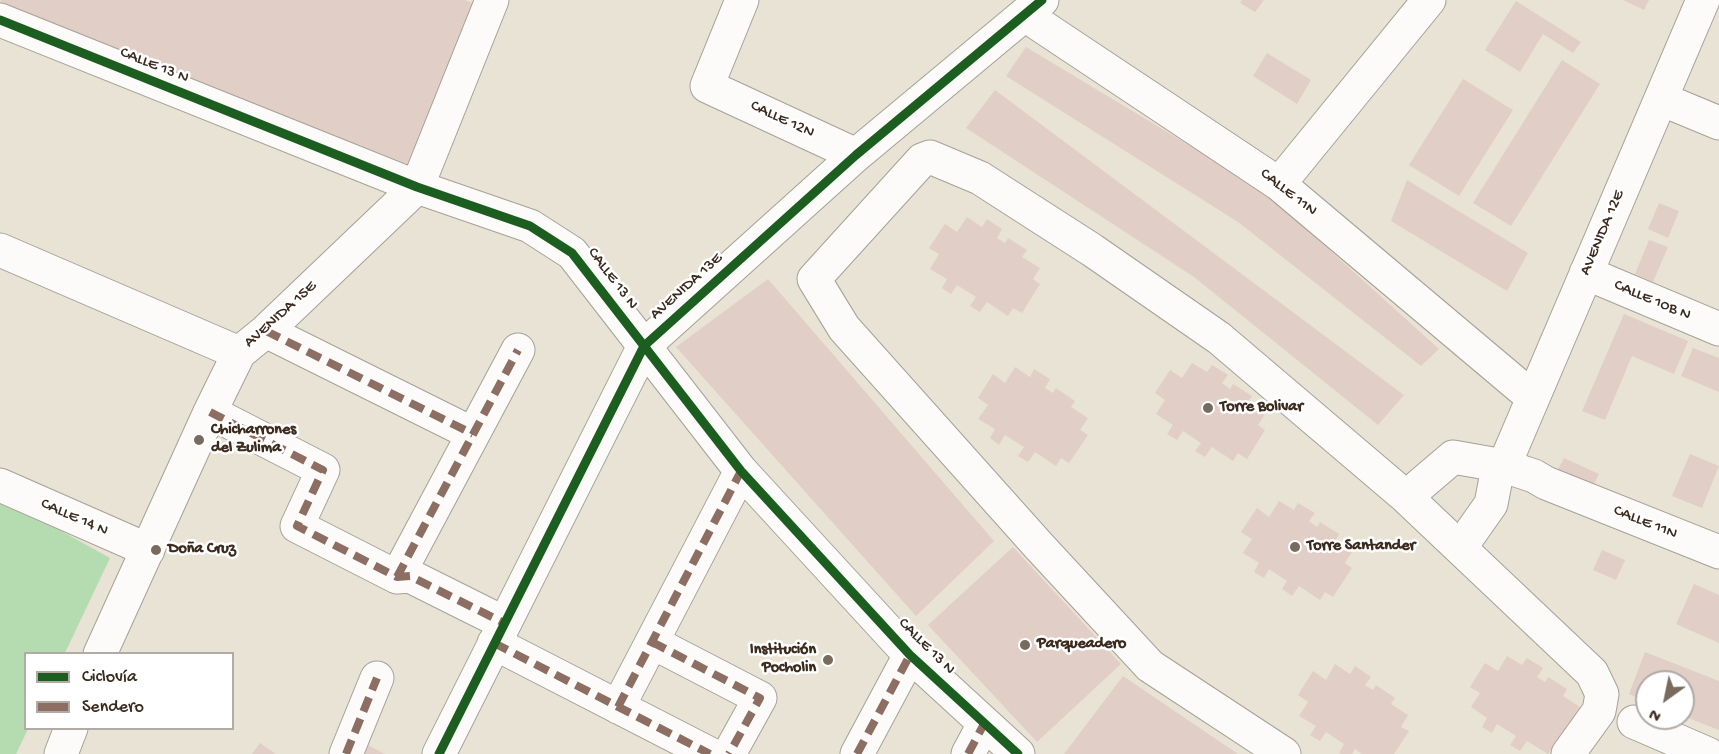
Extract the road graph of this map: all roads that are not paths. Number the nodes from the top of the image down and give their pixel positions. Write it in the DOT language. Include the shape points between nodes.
graph roads {
  1 [pos="492,0"];
  2 [pos="742,0"];
  3 [pos="1429,0"];
  4 [pos="1703,0"];
  5 [pos="1033,7"];
  6 [pos="0,20"];
  7 [pos="1661,99"];
  8 [pos="1719,123"];
  9 [pos="856,155"];
  10 [pos="1279,184"];
  11 [pos="417,187"];
  12 [pos="0,250"];
  13 [pos="1586,273"];
  14 [pos="1719,329"];
  15 [pos="266,331"];
  16 [pos="644,346"];
  17 [pos="518,350"];
  18 [pos="239,353"];
  19 [pos="1532,397"];
  20 [pos="210,412"];
  21 [pos="473,434"];
  22 [pos="1504,466"];
  23 [pos="741,471"];
  24 [pos="0,485"];
  25 [pos="1406,497"];
  26 [pos="1460,548"];
  27 [pos="148,550"];
  28 [pos="1719,552"];
  29 [pos="397,577"];
  30 [pos="499,633"];
  31 [pos="652,642"];
  32 [pos="101,652"];
  33 [pos="910,655"];
  34 [pos="377,678"];
  35 [pos="618,706"];
  36 [pos="1634,722"];
  37 [pos="984,724"];
  38 [pos="71,730"];
  39 [pos="61,754"];
  40 [pos="346,754"];
  41 [pos="439,754"];
  42 [pos="710,754"];
  43 [pos="729,754"];
  44 [pos="857,754"];
  45 [pos="968,754"];
  46 [pos="1018,754"];
  47 [pos="1284,754"];
  48 [pos="1568,754"];
  49 [pos="1708,754"];
  1 -- 11 [label="street, AVENIDA 15E"];
  2 -- 9 [label="street, CALLE 12N" via="707,86"];
  3 -- 10 [label="street"];
  4 -- 7 [label="street, AVENIDA 12E"];
  5 -- 9 [label="street, AVENIDA 13E"];
  5 -- 10 [label="street, CALLE 11N"];
  6 -- 11 [label="street, CALLE 13 N"];
  7 -- 8 [label="street"];
  7 -- 13 [label="street, AVENIDA 12E"];
  9 -- 16 [label="street, AVENIDA 13E"];
  10 -- 19 [label="street, CALLE 11N"];
  11 -- 15 [label="street, AVENIDA 15E"];
  11 -- 16 [label="street, CALLE 13 N" via="530,226 572,253"];
  12 -- 18 [label="street"];
  13 -- 14 [label="street, CALLE 10B N"];
  13 -- 19 [label="street, AVENIDA 12E"];
  15 -- 18 [label="street, AVENIDA 15E"];
  15 -- 21 [label="street"];
  16 -- 23 [label="street, CALLE 13 N"];
  16 -- 30 [label="street, AVENIDA 13E"];
  17 -- 21 [label="street"];
  18 -- 20 [label="street, AVENIDA 15E"];
  19 -- 22 [label="street, AVENIDA 12E"];
  20 -- 27 [label="street, AVENIDA 15E"];
  20 -- 29 [label="street" via="323,470 297,526"];
  21 -- 29 [label="street"];
  22 -- 25 [label="street, CALLE 11N" via="1453,457"];
  22 -- 26 [label="street, AVENIDA 12E" via="1496,478 1491,504"];
  22 -- 28 [label="street, CALLE 11N"];
  23 -- 31 [label="street"];
  23 -- 33 [label="street, CALLE 13 N"];
  24 -- 27 [label="street, CALLE 14 N"];
  25 -- 26 [label="street"];
  25 -- 47 [label="street" via="1219,338 980,178 930,157 922,160 814,279 844,328 1150,666"];
  26 -- 48 [label="street" via="1592,673 1602,694 1599,711"];
  27 -- 32 [label="street, AVENIDA 15E"];
  29 -- 30 [label="street" via="410,576"];
  30 -- 35 [label="street"];
  30 -- 41 [label="street, AVENIDA 13E"];
  31 -- 35 [label="street"];
  31 -- 43 [label="street" via="760,698"];
  33 -- 37 [label="street, CALLE 13 N"];
  33 -- 44 [label="street"];
  34 -- 40 [label="street"];
  35 -- 42 [label="street"];
  36 -- 49 [label="street"];
  37 -- 45 [label="street"];
  37 -- 46 [label="street, CALLE 13 N"];
  38 -- 39 [label="street"];
}
